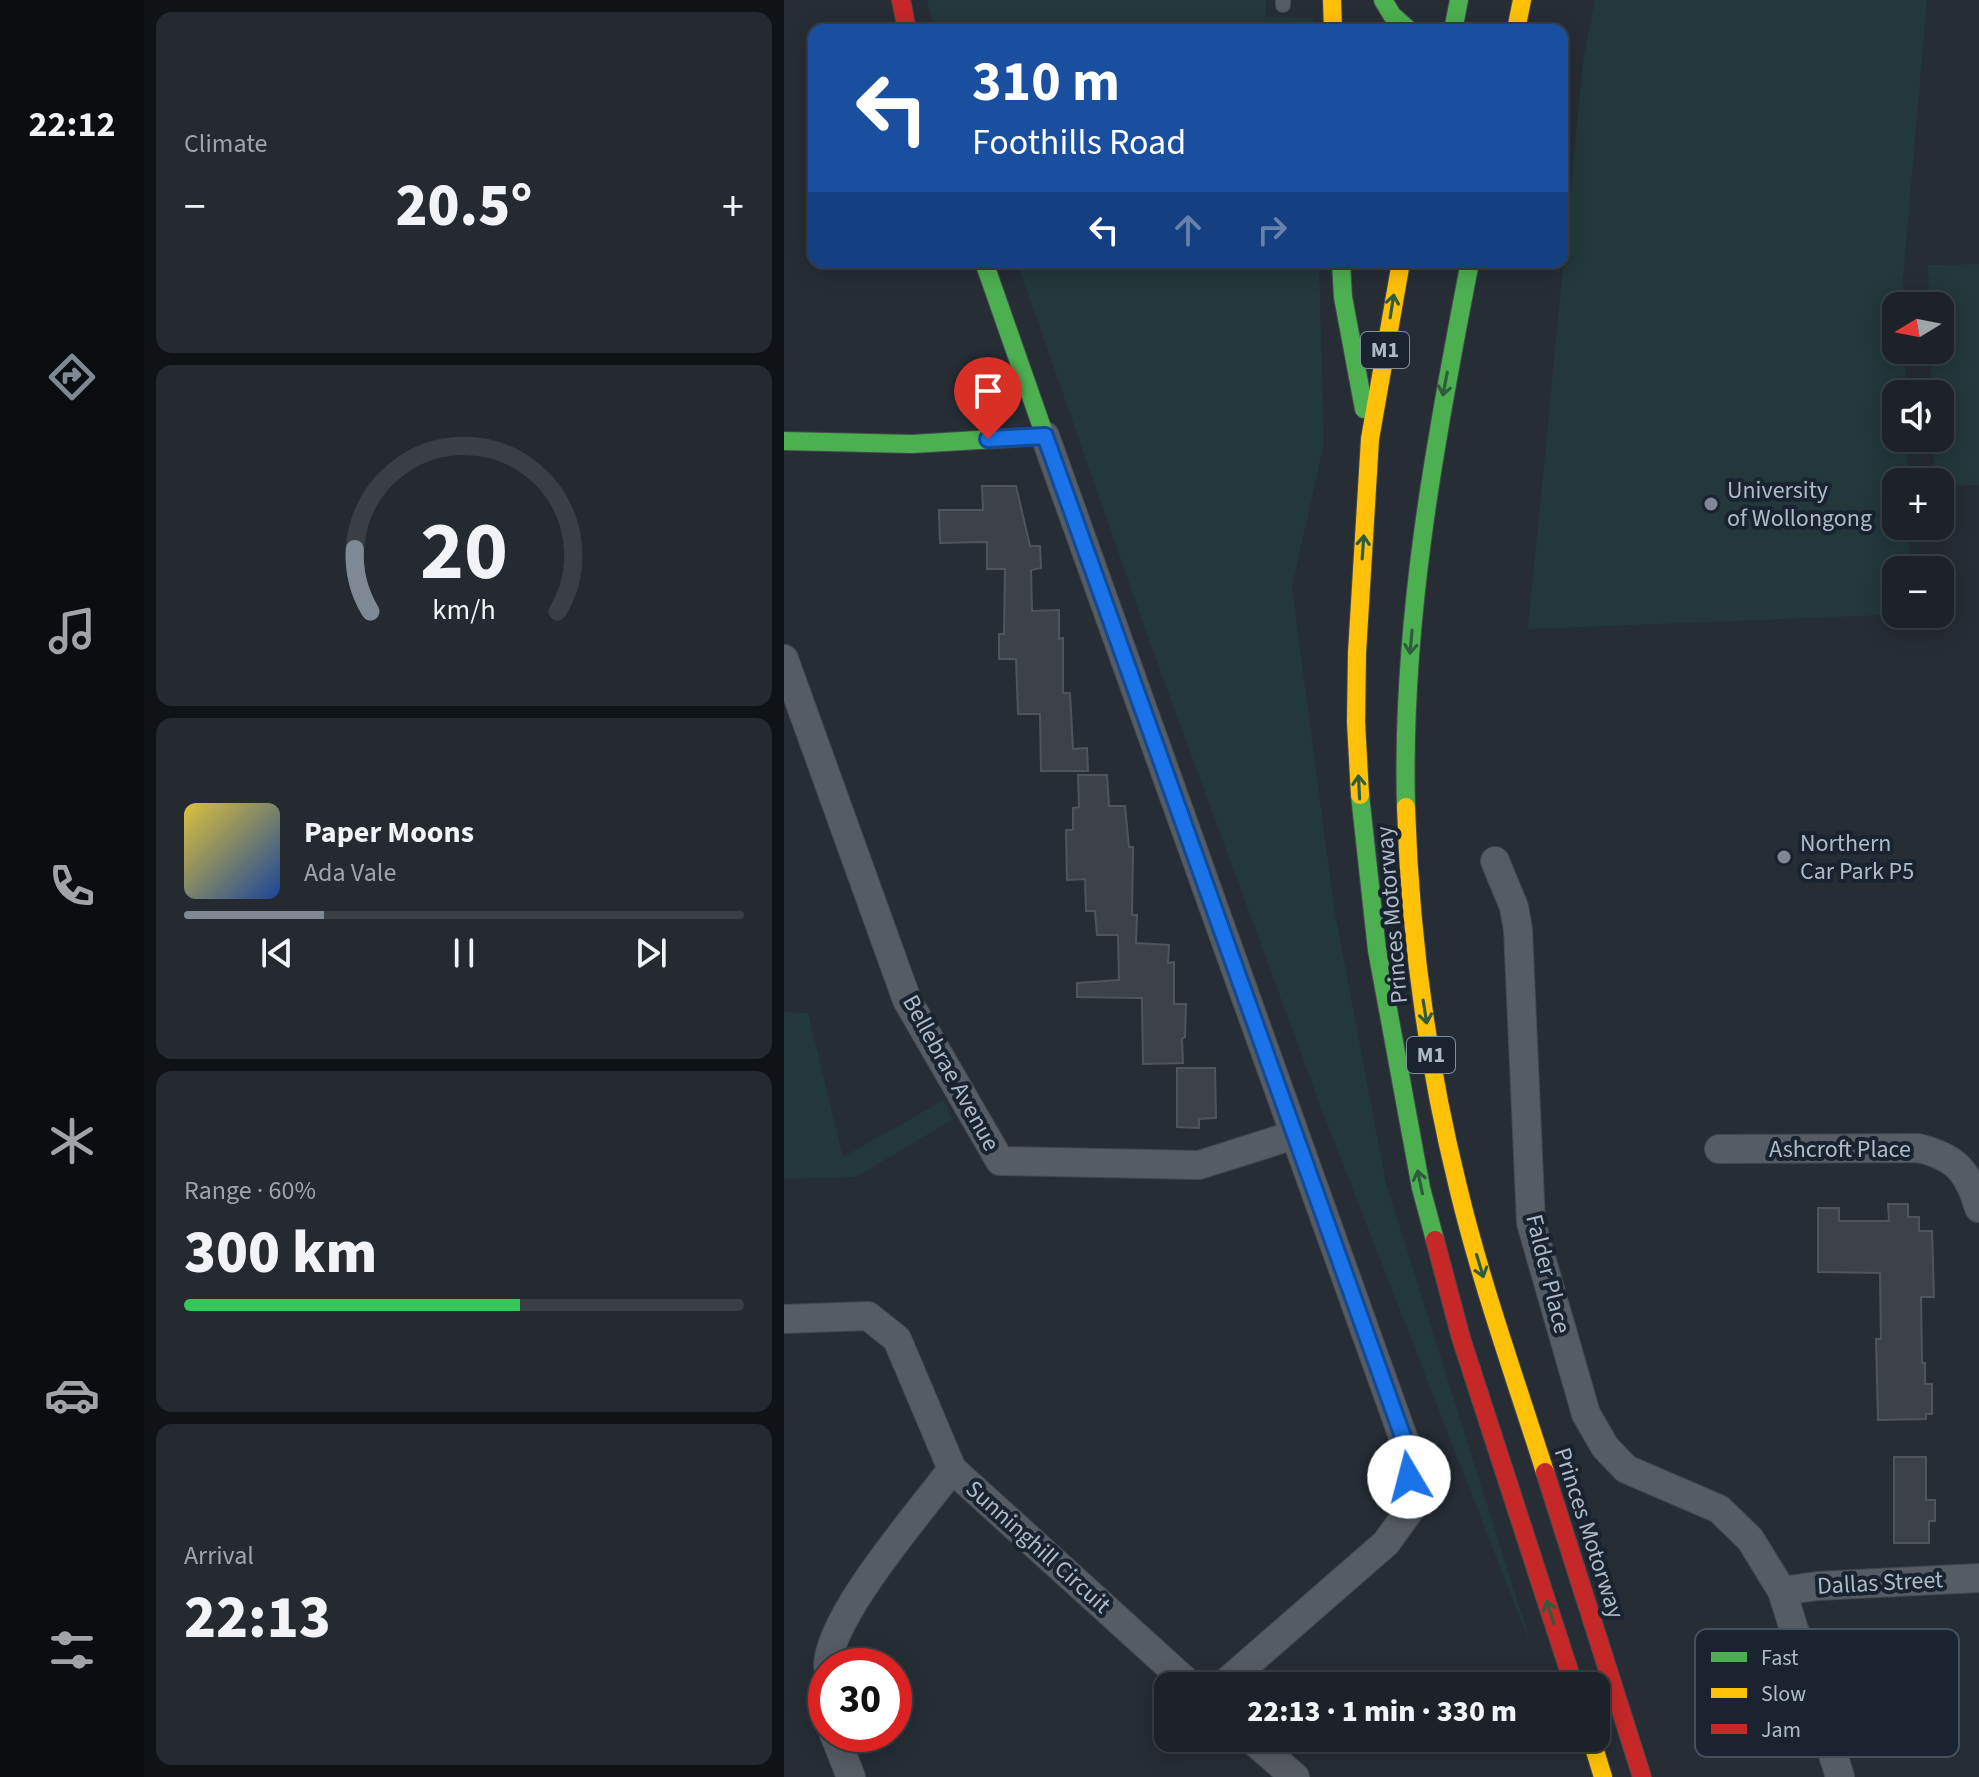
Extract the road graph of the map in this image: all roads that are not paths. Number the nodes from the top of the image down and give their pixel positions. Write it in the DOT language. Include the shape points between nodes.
graph roads {
  1 [pos="901,0"];
  2 [pos="1332,0"];
  3 [pos="1383,0"];
  4 [pos="1459,0"];
  5 [pos="1522,0"];
  6 [pos="906,24"];
  7 [pos="1333,24"];
  8 [pos="1402,24"];
  9 [pos="1454,24"];
  10 [pos="1517,24"];
  11 [pos="986,268"];
  12 [pos="1341,268"];
  13 [pos="1400,268"];
  14 [pos="1469,268"];
  15 [pos="1045,436"];
  16 [pos="1370,439"];
  17 [pos="784,441"];
  18 [pos="1405,528"];
  19 [pos="784,659"];
  20 [pos="1495,861"];
  21 [pos="1408,867"];
  22 [pos="1294,1135"];
  23 [pos="1719,1149"];
  24 [pos="1979,1208"];
  25 [pos="784,1319"];
  26 [pos="952,1469"];
  27 [pos="1979,1578"];
  28 [pos="1782,1591"];
  29 [pos="1794,1629"];
  30 [pos="831,1648"];
  31 [pos="1176,1672"];
  32 [pos="1238,1672"];
  33 [pos="1569,1672"];
  34 [pos="841,1752"];
  35 [pos="1266,1752"];
  36 [pos="1595,1752"];
  37 [pos="1834,1757"];
  38 [pos="851,1777"];
  39 [pos="1295,1777"];
  40 [pos="1603,1777"];
  41 [pos="1642,1777"];
  42 [pos="1840,1777"];
  1 -- 6 [label="main road"];
  2 -- 7 [label="main road"];
  3 -- 8 [label="main road"];
  4 -- 9 [label="main road"];
  5 -- 10 [label="main road"];
  11 -- 15 [label="main road"];
  12 -- 16 [label="main road"];
  16 -- 13 [label="main road, Princes Motorway / M1, one-way"];
  14 -- 21 [label="main road, Princes Motorway / M1, one-way" via="1430,476 1414,617 1405,746"];
  15 -- 17 [label="main road" via="912,444"];
  15 -- 22 [label="street"];
  33 -- 16 [label="main road, Princes Motorway / M1, one-way" via="1461,1338 1421,1188 1377,950 1356,722"];
  18 -- 21 [label="main road" via="1394,730"];
  19 -- 22 [label="street, Bellebrae Avenue" via="907,1000 1000,1161 1199,1165"];
  20 -- 28 [label="street, Falder Place" via="1518,930 1531,1223 1586,1414 1605,1447 1626,1469 1719,1509 1734,1521"];
  21 -- 41 [label="main road, Princes Motorway / M1, one-way" via="1437,1091 1470,1233"];
  22 -- 32 [label="street" via="1407,1448 1412,1507 1386,1543"];
  23 -- 24 [label="street, Ashcroft Place" via="1918,1148 1940,1153 1961,1167"];
  25 -- 26 [label="street" via="868,1316 897,1339"];
  26 -- 30 [label="street, Sunninghill Circuit" via="848,1607"];
  26 -- 31 [label="street, Sunninghill Circuit"];
  27 -- 28 [label="street, Dallas Street"];
  28 -- 29 [label="street, Falder Place"];
  34 -- 38 [label="street"];
  35 -- 39 [label="street"];
  36 -- 40 [label="main road"];
  37 -- 42 [label="street, Falder Place"];
}
